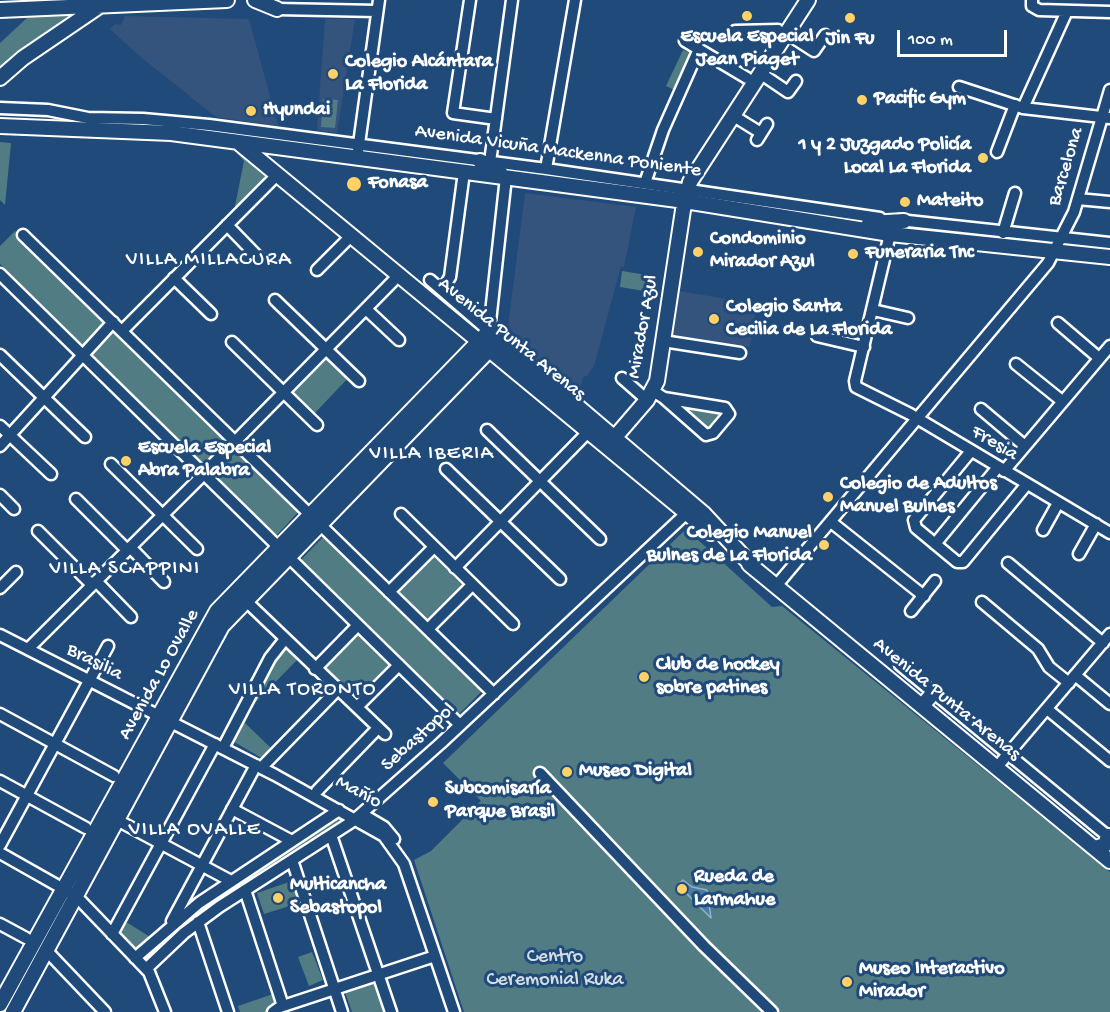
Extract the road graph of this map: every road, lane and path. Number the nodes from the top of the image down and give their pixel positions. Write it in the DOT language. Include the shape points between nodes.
graph roads {
  1 [pos="227,0"];
  2 [pos="255,0"];
  3 [pos="470,0"];
  4 [pos="512,0"];
  5 [pos="575,0"];
  6 [pos="797,0"];
  7 [pos="808,0"];
  8 [pos="1032,0"];
  9 [pos="103,4"];
  10 [pos="378,5"];
  11 [pos="277,9"];
  12 [pos="0,10"];
  13 [pos="1067,11"];
  14 [pos="1110,12"];
  15 [pos="735,31"];
  16 [pos="782,32"];
  17 [pos="825,35"];
  18 [pos="685,41"];
  19 [pos="699,49"];
  20 [pos="753,76"];
  21 [pos="0,78"];
  22 [pos="796,81"];
  23 [pos="959,87"];
  24 [pos="1110,90"];
  25 [pos="1019,106"];
  26 [pos="0,108"];
  27 [pos="732,115"];
  28 [pos="1106,118"];
  29 [pos="496,119"];
  30 [pos="0,126"];
  31 [pos="762,132"];
  32 [pos="239,142"];
  33 [pos="358,152"];
  34 [pos="997,153"];
  35 [pos="485,162"];
  36 [pos="546,169"];
  37 [pos="464,172"];
  38 [pos="278,174"];
  39 [pos="506,177"];
  40 [pos="645,183"];
  41 [pos="685,193"];
  42 [pos="1016,194"];
  43 [pos="1078,199"];
  44 [pos="1110,202"];
  45 [pos="904,221"];
  46 [pos="831,224"];
  47 [pos="227,225"];
  48 [pos="1003,233"];
  49 [pos="890,234"];
  50 [pos="23,235"];
  51 [pos="352,235"];
  52 [pos="1062,240"];
  53 [pos="1110,243"];
  54 [pos="1054,253"];
  55 [pos="1110,257"];
  56 [pos="261,259"];
  57 [pos="317,270"];
  58 [pos="400,274"];
  59 [pos="1,278"];
  60 [pos="174,278"];
  61 [pos="430,280"];
  62 [pos="442,290"];
  63 [pos="275,300"];
  64 [pos="366,309"];
  65 [pos="873,310"];
  66 [pos="211,315"];
  67 [pos="908,318"];
  68 [pos="1058,323"];
  69 [pos="118,326"];
  70 [pos="817,336"];
  71 [pos="399,340"];
  72 [pos="490,340"];
  73 [pos="663,341"];
  74 [pos="232,342"];
  75 [pos="1110,346"];
  76 [pos="864,347"];
  77 [pos="326,350"];
  78 [pos="740,353"];
  79 [pos="0,354"];
  80 [pos="83,355"];
  81 [pos="1099,358"];
  82 [pos="1016,364"];
  83 [pos="622,378"];
  84 [pos="359,381"];
  85 [pos="284,393"];
  86 [pos="654,396"];
  87 [pos="44,397"];
  88 [pos="1062,401"];
  89 [pos="981,409"];
  90 [pos="918,420"];
  91 [pos="317,425"];
  92 [pos="0,426"];
  93 [pos="487,430"];
  94 [pos="590,430"];
  95 [pos="10,435"];
  96 [pos="86,437"];
  97 [pos="235,441"];
  98 [pos="611,442"];
  99 [pos="0,446"];
  100 [pos="1025,446"];
  101 [pos="971,451"];
  102 [pos="213,463"];
  103 [pos="111,464"];
  104 [pos="446,469"];
  105 [pos="1001,469"];
  106 [pos="51,474"];
  107 [pos="204,474"];
  108 [pos="540,481"];
  109 [pos="1028,484"];
  110 [pos="0,495"];
  111 [pos="76,498"];
  112 [pos="1058,503"];
  113 [pos="14,509"];
  114 [pos="691,509"];
  115 [pos="401,514"];
  116 [pos="163,515"];
  117 [pos="315,519"];
  118 [pos="500,521"];
  119 [pos="831,522"];
  120 [pos="1096,525"];
  121 [pos="1042,530"];
  122 [pos="38,531"];
  123 [pos="1110,533"];
  124 [pos="600,539"];
  125 [pos="935,544"];
  126 [pos="434,547"];
  127 [pos="129,549"];
  128 [pos="197,549"];
  129 [pos="284,551"];
  130 [pos="1079,554"];
  131 [pos="1008,563"];
  132 [pos="455,568"];
  133 [pos="16,572"];
  134 [pos="560,579"];
  135 [pos="936,581"];
  136 [pos="164,582"];
  137 [pos="94,583"];
  138 [pos="472,585"];
  139 [pos="776,586"];
  140 [pos="0,588"];
  141 [pos="389,592"];
  142 [pos="924,596"];
  143 [pos="245,600"];
  144 [pos="982,602"];
  145 [pos="911,611"];
  146 [pos="131,616"];
  147 [pos="513,624"];
  148 [pos="358,625"];
  149 [pos="428,629"];
  150 [pos="0,635"];
  151 [pos="285,639"];
  152 [pos="1106,639"];
  153 [pos="108,646"];
  154 [pos="27,649"];
  155 [pos="399,665"];
  156 [pos="900,665"];
  157 [pos="315,669"];
  158 [pos="1072,679"];
  159 [pos="88,681"];
  160 [pos="337,690"];
  161 [pos="934,692"];
  162 [pos="494,694"];
  163 [pos="1110,704"];
  164 [pos="922,706"];
  165 [pos="357,707"];
  166 [pos="1047,709"];
  167 [pos="0,714"];
  168 [pos="165,719"];
  169 [pos="460,725"];
  170 [pos="55,743"];
  171 [pos="219,746"];
  172 [pos="1009,754"];
  173 [pos="1110,761"];
  174 [pos="259,766"];
  175 [pos="997,767"];
  176 [pos="540,773"];
  177 [pos="275,775"];
  178 [pos="114,776"];
  179 [pos="0,781"];
  180 [pos="317,791"];
  181 [pos="27,796"];
  182 [pos="232,809"];
  183 [pos="339,810"];
  184 [pos="358,816"];
  185 [pos="117,820"];
  186 [pos="86,828"];
  187 [pos="331,835"];
  188 [pos="1109,837"];
  189 [pos="292,841"];
  190 [pos="161,844"];
  191 [pos="0,845"];
  192 [pos="1095,848"];
  193 [pos="0,853"];
  194 [pos="292,860"];
  195 [pos="1110,861"];
  196 [pos="202,865"];
  197 [pos="231,881"];
  198 [pos="245,890"];
  199 [pos="70,892"];
  200 [pos="198,922"];
  201 [pos="0,924"];
  202 [pos="169,927"];
  203 [pos="112,934"];
  204 [pos="26,938"];
  205 [pos="46,950"];
  206 [pos="435,956"];
  207 [pos="135,958"];
  208 [pos="146,969"];
  209 [pos="378,975"];
  210 [pos="335,989"];
  211 [pos="2,997"];
  212 [pos="19,1009"];
  213 [pos="278,1009"];
  214 [pos="105,1012"];
  215 [pos="165,1012"];
  216 [pos="228,1012"];
  217 [pos="342,1012"];
  218 [pos="391,1012"];
  219 [pos="453,1012"];
  220 [pos="772,1012"];
  1 -- 9 [label="main road"];
  2 -- 11 [label="main road"];
  3 -- 29 [label="street" via="453,113"];
  4 -- 29 [label="street"];
  5 -- 36 [label="street"];
  6 -- 16 [label="main road, Mirador Azul"];
  7 -- 16 [label="main road, Mirador Azul"];
  8 -- 13 [label="street" via="1032,6 1039,10"];
  9 -- 12 [label="main road"];
  9 -- 21 [label="main road"];
  10 -- 11 [label="street"];
  10 -- 33 [label="street"];
  13 -- 14 [label="street"];
  13 -- 25 [label="street"];
  15 -- 16 [label="street"];
  16 -- 17 [label="street" via="814,51"];
  16 -- 20 [label="main road, Mirador Azul"];
  18 -- 19 [label="street"];
  19 -- 20 [label="street"];
  19 -- 40 [label="street" via="663,130"];
  20 -- 22 [label="street" via="788,92"];
  20 -- 27 [label="main road, Mirador Azul"];
  20 -- 41 [label="main road, Mirador Azul" via="685,172"];
  23 -- 25 [label="street"];
  24 -- 28 [label="street, Barcelona"];
  25 -- 28 [label="street"];
  25 -- 34 [label="street"];
  26 -- 33 [label="street, Avenida Vicuña Mackenna Poniente" via="199,124"];
  27 -- 31 [label="street"];
  27 -- 41 [label="main road, Mirador Azul"];
  28 -- 43 [label="street, Barcelona"];
  29 -- 35 [label="street"];
  30 -- 32 [label="main road, Avenida Vicuña Mackenna Poniente" via="146,130"];
  32 -- 33 [label="main road, Avenida Vicuña Mackenna Poniente"];
  32 -- 38 [label="main road, Avenida Punta Arenas"];
  33 -- 35 [label="street, Avenida Vicuña Mackenna Poniente"];
  33 -- 37 [label="main road, Avenida Vicuña Mackenna Poniente"];
  35 -- 36 [label="street, Avenida Vicuña Mackenna Poniente"];
  35 -- 39 [label="main road"];
  36 -- 40 [label="street, Avenida Vicuña Mackenna Poniente"];
  37 -- 39 [label="main road, Avenida Vicuña Mackenna Poniente"];
  37 -- 62 [label="street" via="450,277"];
  38 -- 47 [label="street"];
  38 -- 51 [label="main road, Avenida Punta Arenas"];
  39 -- 41 [label="main road, Avenida Vicuña Mackenna Poniente"];
  39 -- 72 [label="street"];
  40 -- 41 [label="street, Avenida Vicuña Mackenna Poniente"];
  41 -- 45 [label="street, Avenida Vicuña Mackenna Poniente"];
  41 -- 46 [label="main road, Avenida Vicuña Mackenna Poniente"];
  41 -- 73 [label="main road, Mirador Azul"];
  42 -- 48 [label="street"];
  43 -- 44 [label="street"];
  43 -- 52 [label="street, Barcelona"];
  45 -- 46 [label="main road"];
  45 -- 48 [label="street, Avenida Vicuña Mackenna Poniente"];
  46 -- 49 [label="main road, Avenida Vicuña Mackenna Poniente"];
  47 -- 56 [label="street"];
  47 -- 60 [label="street"];
  48 -- 52 [label="street, Avenida Vicuña Mackenna Poniente"];
  49 -- 54 [label="main road, Avenida Vicuña Mackenna Poniente"];
  49 -- 65 [label="street"];
  50 -- 69 [label="street"];
  51 -- 57 [label="street"];
  51 -- 58 [label="main road, Avenida Punta Arenas"];
  52 -- 53 [label="street, Avenida Vicuña Mackenna Poniente"];
  52 -- 54 [label="street, Barcelona"];
  54 -- 55 [label="main road, Avenida Vicuña Mackenna Poniente"];
  54 -- 90 [label="street, Barcelona"];
  58 -- 64 [label="street"];
  58 -- 72 [label="main road, Avenida Punta Arenas"];
  59 -- 80 [label="street"];
  60 -- 66 [label="street"];
  60 -- 69 [label="street"];
  61 -- 62 [label="street, Avenida Punta Arenas"];
  62 -- 72 [label="street, Avenida Punta Arenas"];
  63 -- 77 [label="street"];
  64 -- 71 [label="street"];
  64 -- 77 [label="street"];
  65 -- 67 [label="street"];
  65 -- 76 [label="street"];
  68 -- 81 [label="street"];
  69 -- 80 [label="street"];
  69 -- 97 [label="street"];
  70 -- 76 [label="street"];
  72 -- 94 [label="main road, Avenida Punta Arenas"];
  72 -- 98 [label="main road, Avenida Punta Arenas"];
  72 -- 117 [label="main road, Avenida Lo Ovalle"];
  73 -- 78 [label="street"];
  73 -- 86 [label="main road, Mirador Azul"];
  74 -- 85 [label="street"];
  75 -- 81 [label="street"];
  76 -- 90 [label="street, Fresia" via="855,381 858,389"];
  77 -- 84 [label="street"];
  77 -- 85 [label="street"];
  79 -- 87 [label="street"];
  80 -- 87 [label="street"];
  80 -- 107 [label="street"];
  81 -- 88 [label="street"];
  82 -- 88 [label="street"];
  83 -- 86 [label="street"];
  85 -- 91 [label="street"];
  85 -- 97 [label="street"];
  86 -- 86 [label="street" via="706,435 713,434 729,414 725,408"];
  86 -- 98 [label="main road, Mirador Azul"];
  87 -- 95 [label="street"];
  87 -- 96 [label="street"];
  88 -- 100 [label="street"];
  89 -- 100 [label="street"];
  90 -- 101 [label="street, Fresia"];
  90 -- 119 [label="street, Barcelona"];
  92 -- 95 [label="street"];
  93 -- 108 [label="street"];
  94 -- 98 [label="main road, Avenida Punta Arenas"];
  94 -- 108 [label="street"];
  95 -- 99 [label="street"];
  95 -- 106 [label="street"];
  97 -- 102 [label="street"];
  97 -- 117 [label="street"];
  98 -- 114 [label="main road, Avenida Punta Arenas"];
  100 -- 105 [label="street"];
  101 -- 105 [label="street, Fresia"];
  101 -- 125 [label="street" via="914,520 914,525"];
  103 -- 116 [label="street"];
  104 -- 118 [label="street"];
  105 -- 109 [label="street, Fresia"];
  105 -- 125 [label="street"];
  107 -- 116 [label="street"];
  107 -- 129 [label="street"];
  108 -- 118 [label="street"];
  108 -- 124 [label="street"];
  109 -- 112 [label="street, Fresia"];
  109 -- 125 [label="street" via="960,563"];
  110 -- 113 [label="street"];
  111 -- 127 [label="street"];
  112 -- 120 [label="street, Fresia"];
  112 -- 121 [label="street"];
  114 -- 139 [label="main road, Avenida Punta Arenas" via="728,537 756,570"];
  114 -- 162 [label="street, Sebastopol"];
  115 -- 126 [label="street"];
  116 -- 127 [label="street"];
  116 -- 128 [label="street"];
  117 -- 129 [label="main road, Avenida Lo Ovalle"];
  117 -- 141 [label="street"];
  118 -- 132 [label="street"];
  118 -- 134 [label="street"];
  119 -- 139 [label="street, Barcelona"];
  119 -- 142 [label="street"];
  120 -- 123 [label="street, Fresia"];
  120 -- 130 [label="street"];
  122 -- 137 [label="street"];
  126 -- 132 [label="street"];
  126 -- 141 [label="street"];
  127 -- 136 [label="street"];
  127 -- 137 [label="street"];
  129 -- 143 [label="main road, Avenida Lo Ovalle"];
  129 -- 148 [label="street"];
  129 -- 168 [label="main road, Avenida Lo Ovalle" via="218,611"];
  131 -- 152 [label="street"];
  132 -- 138 [label="street"];
  133 -- 140 [label="street"];
  135 -- 142 [label="street"];
  137 -- 146 [label="street"];
  137 -- 154 [label="street"];
  138 -- 147 [label="street"];
  138 -- 149 [label="street"];
  139 -- 164 [label="main road, Avenida Punta Arenas"];
  141 -- 149 [label="street"];
  142 -- 145 [label="street"];
  143 -- 151 [label="street"];
  143 -- 168 [label="main road, Avenida Lo Ovalle" via="218,631"];
  144 -- 158 [label="street" via="1038,649 1049,667"];
  148 -- 155 [label="street"];
  148 -- 157 [label="street"];
  149 -- 162 [label="street"];
  150 -- 154 [label="street, Brasilia"];
  151 -- 157 [label="street"];
  151 -- 171 [label="street"];
  152 -- 158 [label="street"];
  153 -- 159 [label="street"];
  154 -- 159 [label="street, Brasilia"];
  155 -- 165 [label="street"];
  155 -- 169 [label="street"];
  156 -- 161 [label="street, Avenida Punta Arenas"];
  157 -- 160 [label="street"];
  158 -- 163 [label="street"];
  158 -- 166 [label="street"];
  159 -- 168 [label="street, Brasilia"];
  159 -- 170 [label="street"];
  160 -- 165 [label="street"];
  160 -- 174 [label="street"];
  161 -- 164 [label="main road"];
  161 -- 172 [label="street, Avenida Punta Arenas"];
  162 -- 169 [label="street, Sebastopol"];
  164 -- 175 [label="main road, Avenida Punta Arenas"];
  165 -- 180 [label="street" via="381,731"];
  166 -- 172 [label="street"];
  166 -- 173 [label="street"];
  167 -- 170 [label="street"];
  168 -- 171 [label="street, Mañío"];
  168 -- 185 [label="main road, Avenida Lo Ovalle"];
  168 -- 199 [label="main road, Avenida Lo Ovalle"];
  169 -- 184 [label="street, Sebastopol"];
  170 -- 178 [label="street"];
  170 -- 181 [label="street"];
  171 -- 174 [label="street, Mañío"];
  171 -- 190 [label="street"];
  172 -- 175 [label="street"];
  172 -- 188 [label="street, Avenida Punta Arenas"];
  174 -- 177 [label="street, Mañío"];
  174 -- 182 [label="street"];
  175 -- 192 [label="main road, Avenida Punta Arenas"];
  176 -- 220 [label="street"];
  177 -- 180 [label="street, Mañío"];
  177 -- 183 [label="street, Mañío"];
  179 -- 181 [label="street"];
  180 -- 184 [label="street, Mañío"];
  181 -- 186 [label="street"];
  181 -- 191 [label="street"];
  182 -- 189 [label="street"];
  182 -- 196 [label="street"];
  183 -- 184 [label="street, Mañío"];
  183 -- 189 [label="street"];
  184 -- 187 [label="street, Sebastopol"];
  184 -- 206 [label="street, Mañío" via="397,851"];
  185 -- 190 [label="street"];
  185 -- 199 [label="main road, Avenida Lo Ovalle"];
  187 -- 194 [label="street, Sebastopol"];
  187 -- 209 [label="street"];
  188 -- 192 [label="main road" via="1105,845"];
  189 -- 197 [label="street"];
  190 -- 196 [label="street"];
  190 -- 203 [label="street"];
  192 -- 195 [label="main road, Avenida Punta Arenas"];
  193 -- 199 [label="street"];
  194 -- 198 [label="street, Sebastopol"];
  194 -- 210 [label="street"];
  196 -- 197 [label="street"];
  196 -- 202 [label="street"];
  197 -- 202 [label="street"];
  198 -- 200 [label="street, Sebastopol"];
  198 -- 213 [label="street"];
  199 -- 203 [label="street"];
  199 -- 205 [label="main road, Avenida Lo Ovalle"];
  199 -- 211 [label="main road, Avenida Lo Ovalle"];
  200 -- 208 [label="street, Sebastopol"];
  200 -- 216 [label="street"];
  201 -- 204 [label="street"];
  202 -- 207 [label="street"];
  203 -- 207 [label="street"];
  205 -- 212 [label="main road, Avenida Lo Ovalle"];
  205 -- 214 [label="street"];
  206 -- 209 [label="street"];
  206 -- 219 [label="street, Mañío"];
  207 -- 208 [label="street"];
  208 -- 215 [label="street" via="154,979"];
  209 -- 210 [label="street"];
  209 -- 218 [label="street"];
  210 -- 213 [label="street"];
  210 -- 217 [label="street"];
}
